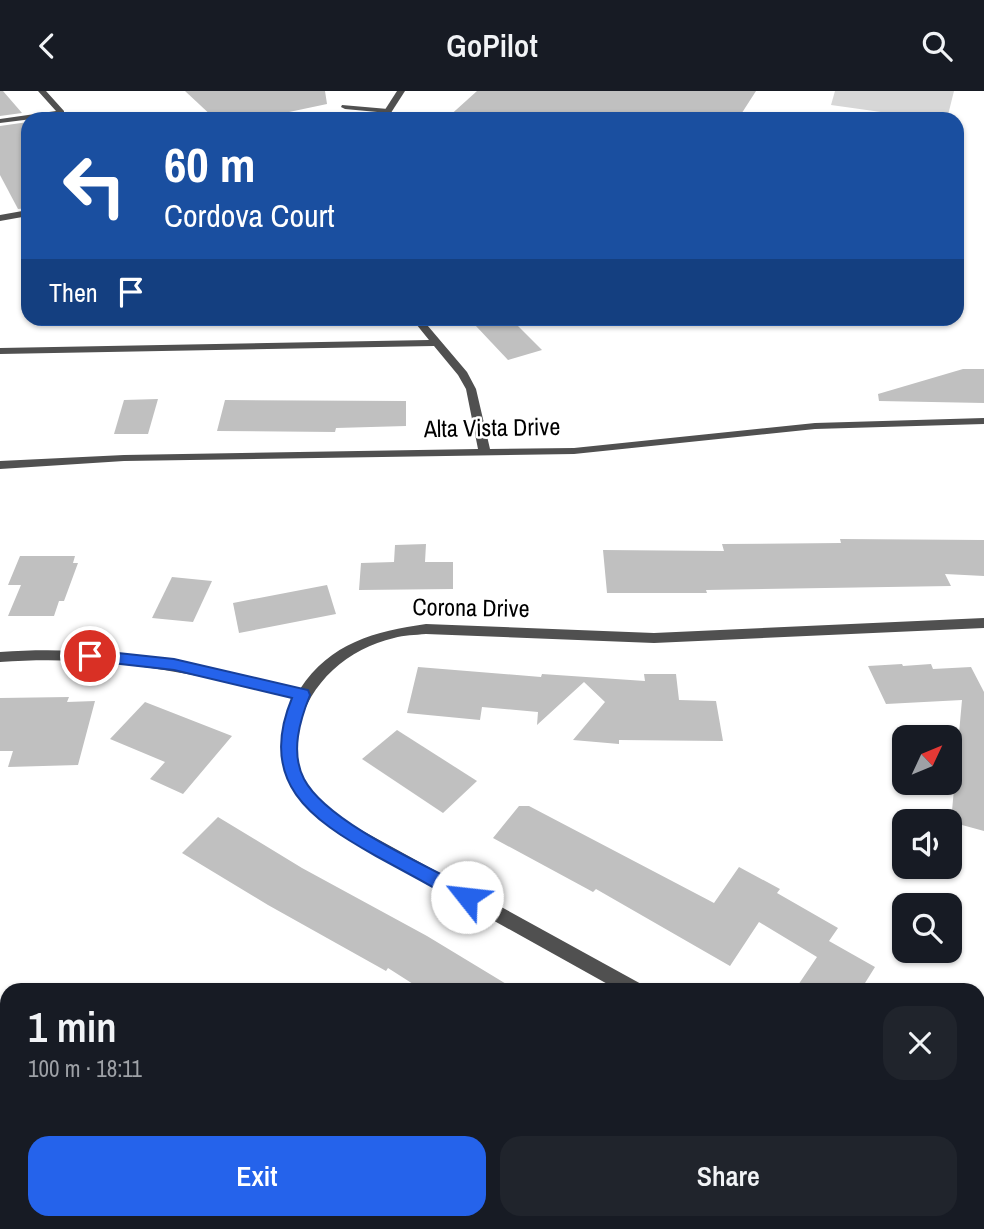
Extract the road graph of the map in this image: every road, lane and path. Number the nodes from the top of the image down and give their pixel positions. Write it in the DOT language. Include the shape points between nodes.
graph roads {
  1 [pos="42,91"];
  2 [pos="401,91"];
  3 [pos="345,107"];
  4 [pos="60,112"];
  5 [pos="371,112"];
  6 [pos="388,112"];
  7 [pos="21,118"];
  8 [pos="0,121"];
  9 [pos="21,214"];
  10 [pos="0,218"];
  11 [pos="423,326"];
  12 [pos="437,343"];
  13 [pos="0,351"];
  14 [pos="984,421"];
  15 [pos="485,454"];
  16 [pos="0,465"];
  17 [pos="984,623"];
  18 [pos="0,657"];
  19 [pos="302,695"];
  20 [pos="623,983"];
  1 -- 4 [label="street"];
  2 -- 6 [label="street"];
  3 -- 5 [label="street"];
  7 -- 8 [label="street"];
  9 -- 10 [label="street"];
  11 -- 12 [label="street"];
  12 -- 13 [label="street"];
  12 -- 15 [label="street" via="471,389"];
  14 -- 15 [label="street, Alta Vista Drive" via="815,426 617,448"];
  15 -- 16 [label="street, Alta Vista Drive" via="124,458"];
  17 -- 19 [label="street, Corona Drive" via="654,638 426,629 390,634 356,647 326,668"];
  18 -- 19 [label="street" via="63,654 151,661"];
  19 -- 20 [label="street, Corona Drive" via="292,719 289,750 295,780 315,807 346,830"];
}
